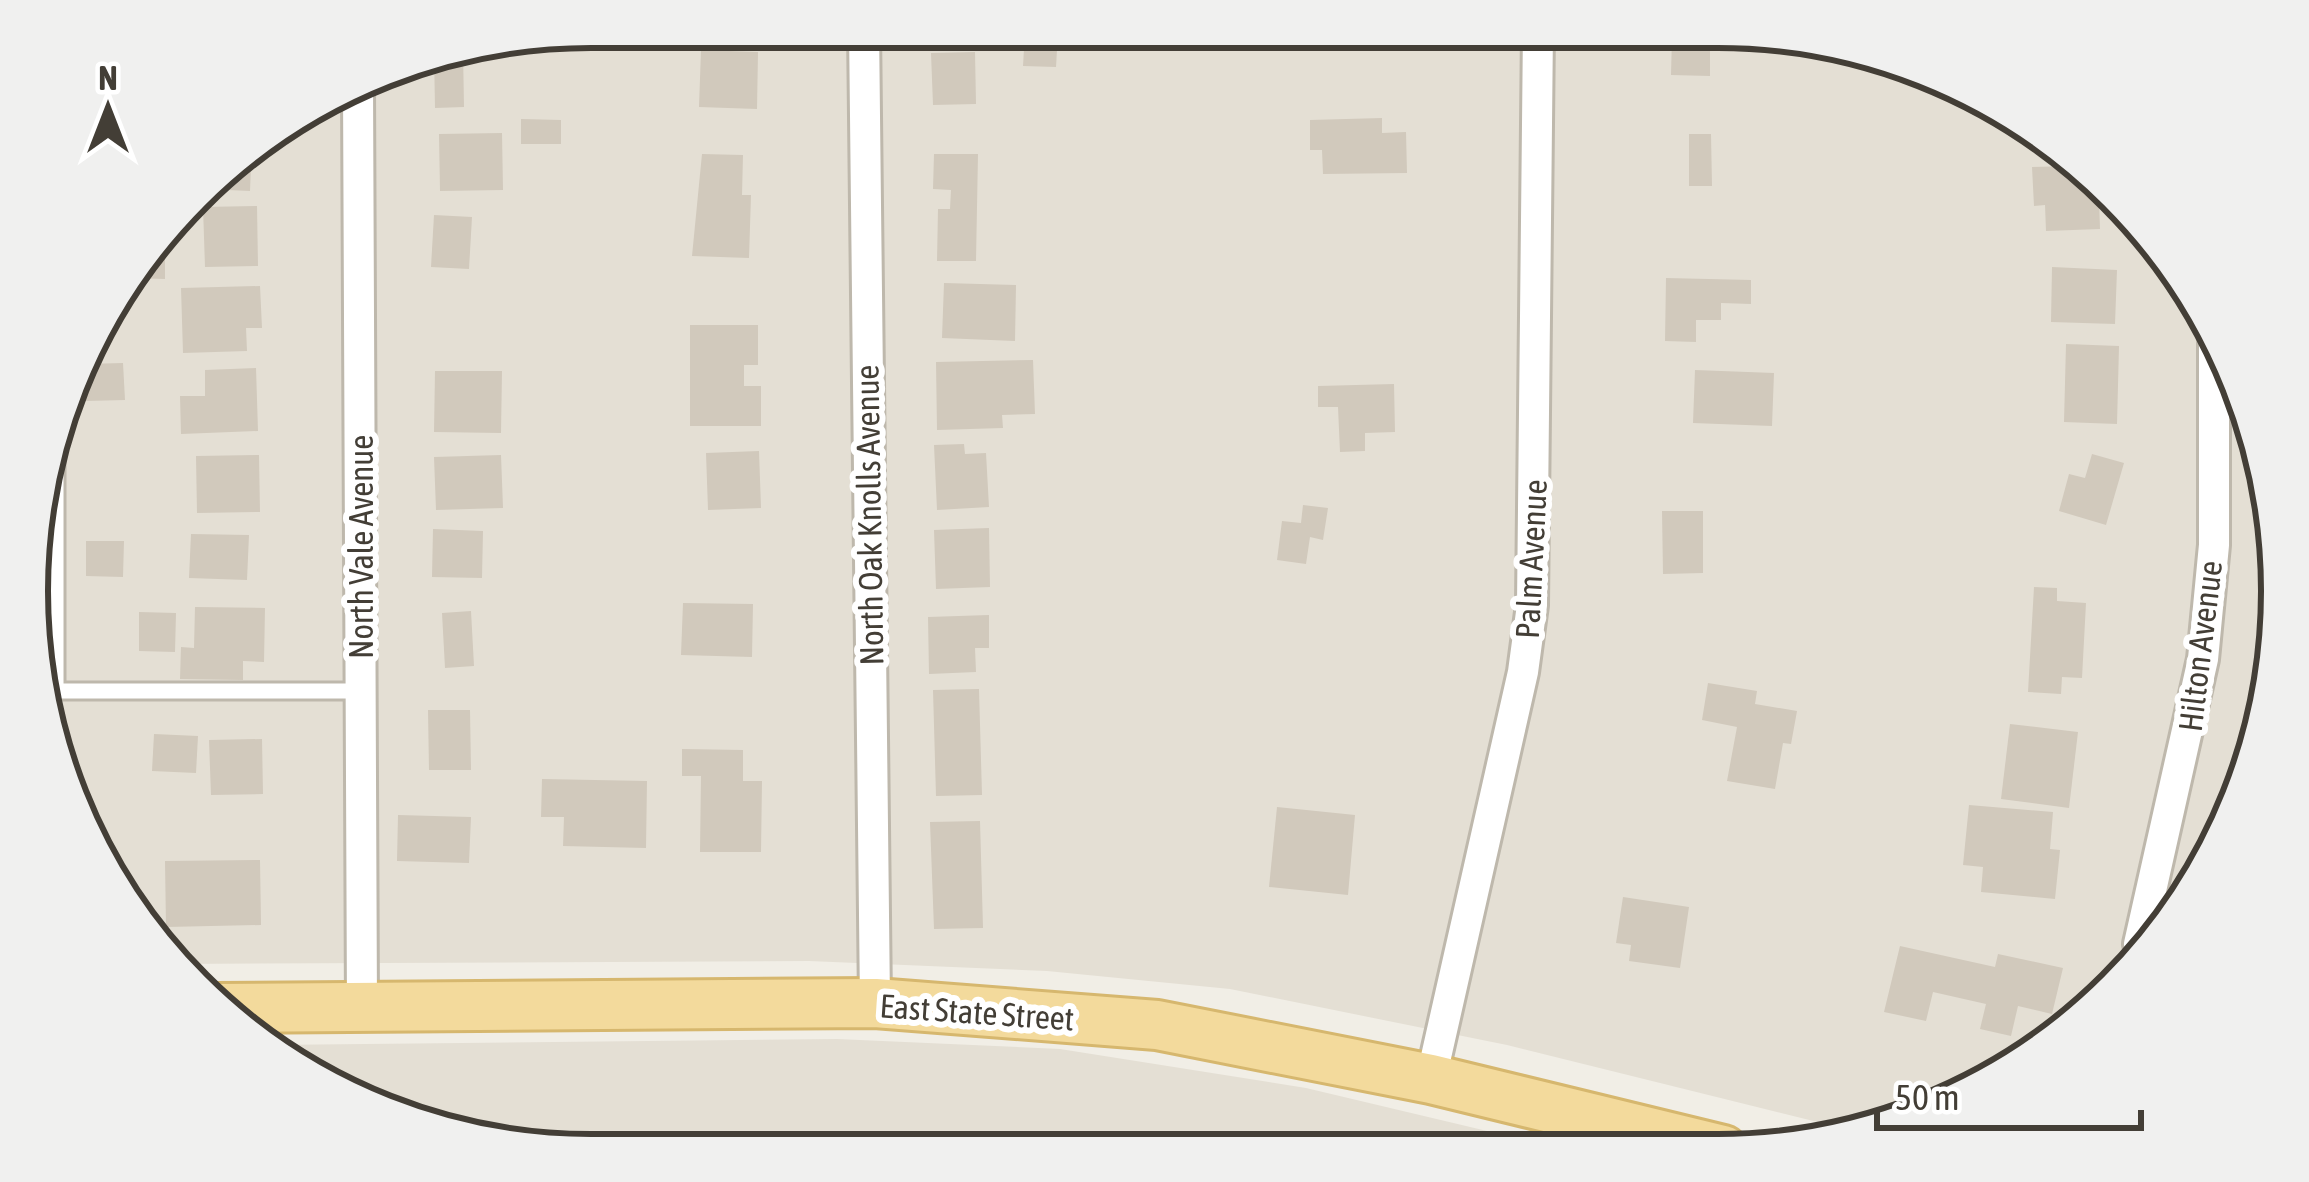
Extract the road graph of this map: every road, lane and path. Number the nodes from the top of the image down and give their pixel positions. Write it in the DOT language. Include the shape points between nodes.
graph roads {
  1 [pos="864,48"];
  2 [pos="1538,48"];
  3 [pos="358,101"];
  4 [pos="2214,370"];
  5 [pos="53,519"];
  6 [pos="50,633"];
  7 [pos="57,691"];
  8 [pos="362,691"];
  9 [pos="2142,930"];
  10 [pos="874,1003"];
  11 [pos="244,1008"];
  12 [pos="362,1009"];
  13 [pos="1431,1079"];
  14 [pos="1657,1134"];
  1 -- 10 [label="street, North Oak Knolls Avenue"];
  2 -- 13 [label="street, Palm Avenue" via="1532,605"];
  3 -- 8 [label="street, North Vale Avenue"];
  4 -- 9 [label="street, Hilton Avenue" via="2214,545 2203,659"];
  5 -- 6 [label="lane"];
  7 -- 8 [label="lane"];
  8 -- 12 [label="street, North Vale Avenue"];
  10 -- 12 [label="main road, East State Street"];
  10 -- 13 [label="main road, East State Street" via="1157,1025"];
  11 -- 12 [label="main road, East State Street"];
  13 -- 14 [label="main road, East State Street"];
}
